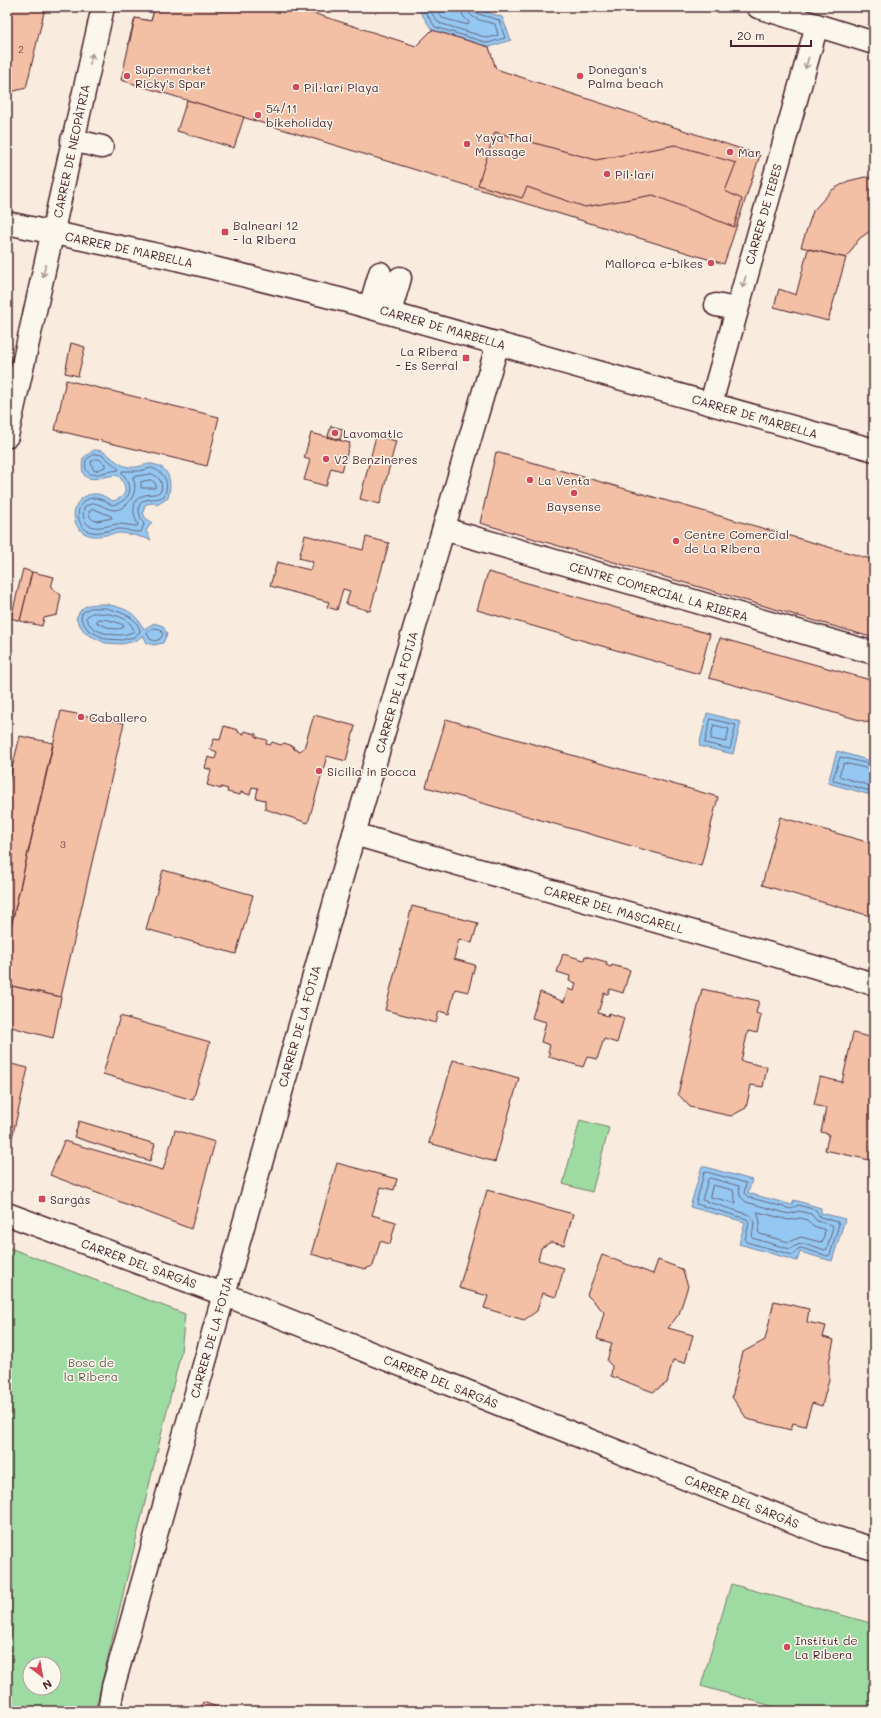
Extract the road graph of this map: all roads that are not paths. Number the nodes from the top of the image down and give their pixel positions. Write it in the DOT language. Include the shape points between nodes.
graph roads {
  1 [pos="103,7"];
  2 [pos="758,7"];
  3 [pos="817,25"];
  4 [pos="874,43"];
  5 [pos="72,140"];
  6 [pos="102,147"];
  7 [pos="7,223"];
  8 [pos="53,233"];
  9 [pos="390,275"];
  10 [pos="380,309"];
  11 [pos="498,343"];
  12 [pos="711,403"];
  13 [pos="7,436"];
  14 [pos="874,450"];
  15 [pos="444,529"];
  16 [pos="874,653"];
  17 [pos="354,834"];
  18 [pos="874,984"];
  19 [pos="7,1214"];
  20 [pos="223,1294"];
  21 [pos="874,1549"];
  22 [pos="110,1711"];
  5 -- 1 [label="street, CARRER DE NEOPÀTRIA, one-way"];
  2 -- 3 [label="street"];
  3 -- 4 [label="street"];
  3 -- 12 [label="street, CARRER DE TEBES, one-way" via="726,307"];
  5 -- 6 [label="street"];
  5 -- 8 [label="street, CARRER DE NEOPÀTRIA" via="58,164"];
  7 -- 8 [label="street, CARRER DE MARBELLA"];
  8 -- 10 [label="street, CARRER DE MARBELLA" via="177,259"];
  8 -- 13 [label="street, CARRER DE NEOPÀTRIA, one-way"];
  9 -- 10 [label="street"];
  10 -- 11 [label="street, CARRER DE MARBELLA"];
  11 -- 12 [label="street, CARRER DE MARBELLA"];
  11 -- 15 [label="street, CARRER DE LA FOTJA"];
  12 -- 14 [label="street, CARRER DE MARBELLA"];
  15 -- 16 [label="street, CENTRE COMERCIAL LA RIBERA"];
  15 -- 17 [label="street, CARRER DE LA FOTJA"];
  17 -- 18 [label="street, CARRER DEL MASCARELL"];
  17 -- 20 [label="street, CARRER DE LA FOTJA"];
  19 -- 20 [label="street, CARRER DEL SARGÀS"];
  20 -- 21 [label="street, CARRER DEL SARGÀS" via="819,1532"];
  20 -- 22 [label="street, CARRER DE LA FOTJA" via="113,1687"];
}
